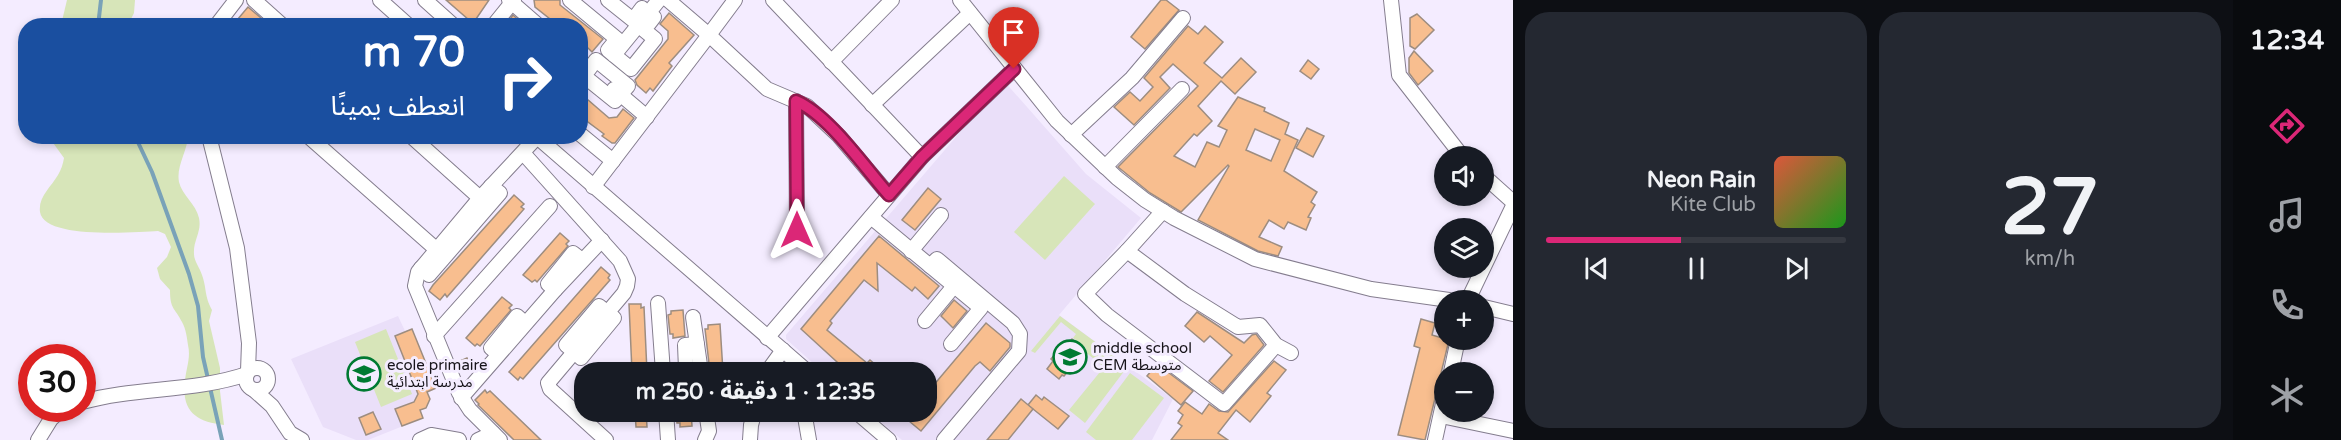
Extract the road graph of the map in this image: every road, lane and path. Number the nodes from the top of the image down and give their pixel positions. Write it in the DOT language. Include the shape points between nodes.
graph roads {
  1 [pos="236,0"];
  2 [pos="254,0"];
  3 [pos="380,0"];
  4 [pos="425,0"];
  5 [pos="570,0"];
  6 [pos="608,0"];
  7 [pos="735,0"];
  8 [pos="773,0"];
  9 [pos="960,0"];
  10 [pos="1391,0"];
  11 [pos="512,1"];
  12 [pos="656,1"];
  13 [pos="883,3"];
  14 [pos="970,13"];
  15 [pos="222,18"];
  16 [pos="275,18"];
  17 [pos="400,18"];
  18 [pos="445,18"];
  19 [pos="499,18"];
  20 [pos="530,18"];
  21 [pos="1183,18"];
  22 [pos="708,35"];
  23 [pos="614,55"];
  24 [pos="831,62"];
  25 [pos="588,64"];
  26 [pos="1014,69"];
  27 [pos="588,79"];
  28 [pos="1182,89"];
  29 [pos="620,94"];
  30 [pos="796,101"];
  31 [pos="872,105"];
  32 [pos="646,117"];
  33 [pos="1071,135"];
  34 [pos="588,141"];
  35 [pos="210,144"];
  36 [pos="317,144"];
  37 [pos="420,144"];
  38 [pos="531,144"];
  39 [pos="544,144"];
  40 [pos="1454,146"];
  41 [pos="524,154"];
  42 [pos="922,157"];
  43 [pos="613,161"];
  44 [pos="1105,167"];
  45 [pos="491,186"];
  46 [pos="1494,186"];
  47 [pos="593,187"];
  48 [pos="889,195"];
  49 [pos="480,198"];
  50 [pos="1513,204"];
  51 [pos="550,206"];
  52 [pos="1163,211"];
  53 [pos="941,215"];
  54 [pos="871,217"];
  55 [pos="797,230"];
  56 [pos="602,240"];
  57 [pos="437,250"];
  58 [pos="1127,250"];
  59 [pos="911,251"];
  60 [pos="421,268"];
  61 [pos="958,282"];
  62 [pos="1473,290"];
  63 [pos="1434,298"];
  64 [pos="657,303"];
  65 [pos="1494,309"];
  66 [pos="607,312"];
  67 [pos="1513,314"];
  68 [pos="693,317"];
  69 [pos="926,321"];
  70 [pos="434,336"];
  71 [pos="767,338"];
  72 [pos="697,344"];
  73 [pos="951,344"];
  74 [pos="1276,345"];
  75 [pos="783,350"];
  76 [pos="573,351"];
  77 [pos="1291,353"];
  78 [pos="662,362"];
  79 [pos="686,362"];
  80 [pos="700,362"];
  81 [pos="774,362"];
  82 [pos="795,362"];
  83 [pos="254,379"];
  84 [pos="461,398"];
  85 [pos="96,399"];
  86 [pos="49,422"];
  87 [pos="667,422"];
  88 [pos="752,422"];
  89 [pos="806,422"];
  90 [pos="868,422"];
  91 [pos="1439,422"];
  92 [pos="1471,422"];
  93 [pos="1513,430"];
  94 [pos="496,436"];
  95 [pos="38,440"];
  96 [pos="302,440"];
  97 [pos="420,440"];
  98 [pos="459,440"];
  99 [pos="478,440"];
  100 [pos="606,440"];
  101 [pos="668,440"];
  102 [pos="750,440"];
  103 [pos="809,440"];
  104 [pos="889,440"];
  105 [pos="944,440"];
  106 [pos="1435,440"];
  1 -- 15 [label="street"];
  2 -- 16 [label="street"];
  3 -- 17 [label="street"];
  4 -- 18 [label="street"];
  5 -- 23 [label="street" via="617,39 608,50"];
  6 -- 12 [label="street" via="633,20"];
  7 -- 22 [label="street"];
  8 -- 24 [label="street"];
  9 -- 14 [label="street"];
  10 -- 40 [label="street" via="1399,75"];
  11 -- 19 [label="street"];
  11 -- 20 [label="street"];
  12 -- 22 [label="street"];
  12 -- 23 [label="street"];
  12 -- 23 [label="street" via="661,9 644,30 655,39 631,69"];
  13 -- 24 [label="street"];
  14 -- 26 [label="street"];
  14 -- 31 [label="street"];
  21 -- 33 [label="street" via="1132,78"];
  22 -- 30 [label="street" via="767,89"];
  22 -- 32 [label="street"];
  24 -- 31 [label="street"];
  25 -- 29 [label="street" via="596,60 628,86"];
  26 -- 33 [label="street"];
  26 -- 42 [label="street"];
  27 -- 29 [label="street" via="615,101"];
  28 -- 44 [label="street"];
  29 -- 32 [label="street"];
  30 -- 48 [label="street" via="807,106 839,136"];
  30 -- 55 [label="street"];
  31 -- 42 [label="street"];
  32 -- 43 [label="street"];
  33 -- 44 [label="street"];
  34 -- 43 [label="street"];
  35 -- 83 [label="street" via="237,248"];
  36 -- 57 [label="street"];
  37 -- 49 [label="street"];
  38 -- 41 [label="street"];
  39 -- 47 [label="street"];
  41 -- 45 [label="street"];
  41 -- 56 [label="street"];
  42 -- 48 [label="street"];
  43 -- 47 [label="street"];
  44 -- 52 [label="street"];
  45 -- 49 [label="street"];
  45 -- 60 [label="street" via="500,193 429,275"];
  46 -- 50 [label="street"];
  47 -- 71 [label="street"];
  48 -- 54 [label="street"];
  49 -- 57 [label="street"];
  50 -- 62 [label="street"];
  51 -- 70 [label="street"];
  52 -- 58 [label="street"];
  52 -- 63 [label="street" via="1255,259 1371,289"];
  53 -- 59 [label="street"];
  54 -- 59 [label="street"];
  54 -- 71 [label="street"];
  56 -- 66 [label="street" via="620,261 628,279 624,293"];
  56 -- 84 [label="street" via="582,260 573,253 548,284 555,290 525,323 517,316 490,348 498,354"];
  57 -- 60 [label="street"];
  58 -- 74 [label="street" via="1185,294 1238,327 1260,325"];
  58 -- 74 [label="street" via="1085,294 1224,404"];
  59 -- 61 [label="street" via="930,266 937,259"];
  60 -- 70 [label="street" via="415,286"];
  61 -- 69 [label="street"];
  61 -- 73 [label="street" via="981,308"];
  61 -- 105 [label="street" via="1013,323 1020,334 1020,345"];
  64 -- 78 [label="street"];
  65 -- 67 [label="street"];
  66 -- 76 [label="street" via="599,306 566,345"];
  66 -- 76 [label="street" via="614,318 581,358"];
  68 -- 72 [label="street"];
  70 -- 84 [label="street"];
  71 -- 75 [label="street"];
  72 -- 79 [label="street" via="685,345"];
  72 -- 80 [label="street"];
  74 -- 77 [label="street"];
  75 -- 81 [label="street"];
  75 -- 82 [label="street"];
  76 -- 100 [label="street" via="550,377 548,386"];
  83 -- 85 [label="street"];
  83 -- 96 [label="street" via="290,433"];
  84 -- 94 [label="street"];
  86 -- 95 [label="street"];
  87 -- 101 [label="street"];
  88 -- 102 [label="street"];
  89 -- 103 [label="street"];
  90 -- 104 [label="street"];
  91 -- 106 [label="street"];
  92 -- 93 [label="street"];
  94 -- 99 [label="street"];
  97 -- 98 [label="street" via="431,435"];
}
